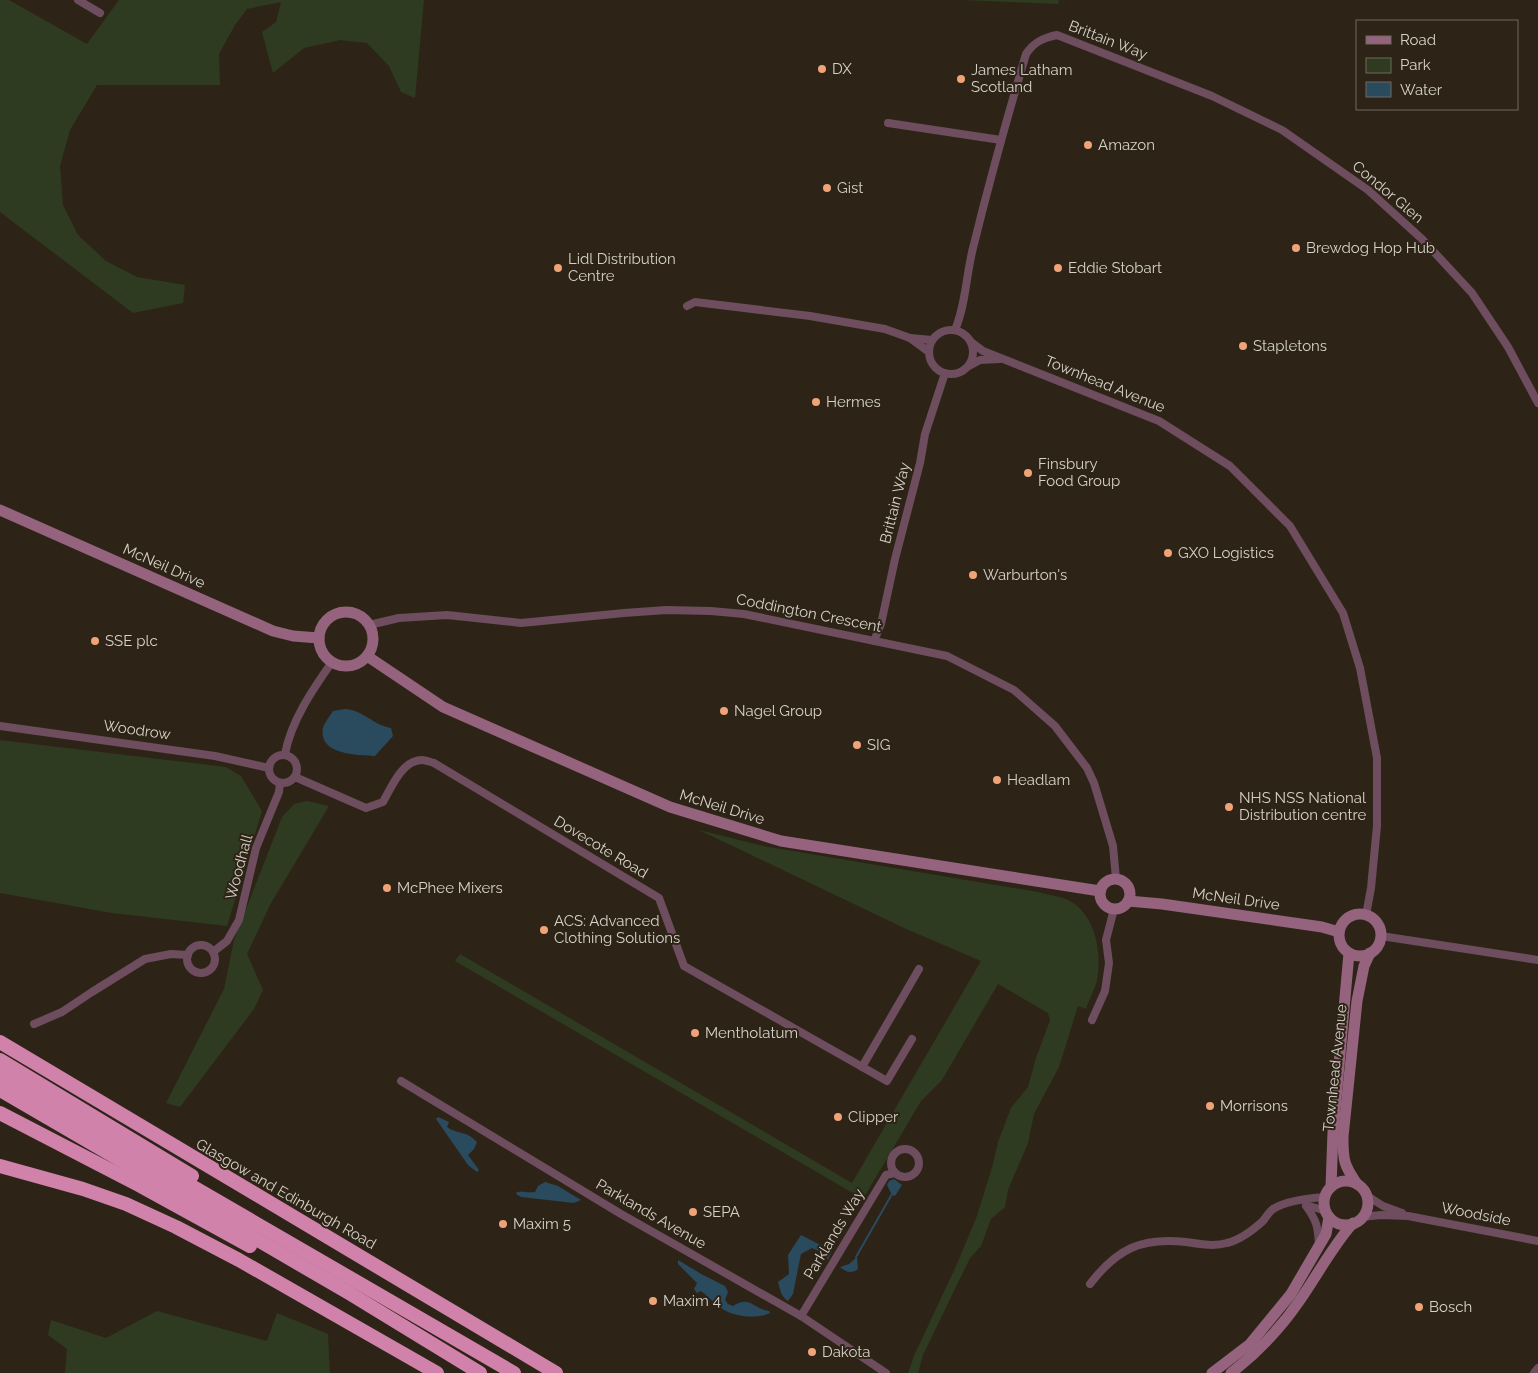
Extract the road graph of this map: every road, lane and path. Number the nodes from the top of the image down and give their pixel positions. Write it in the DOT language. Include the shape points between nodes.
graph roads {
  1 [pos="78,0"];
  2 [pos="100,13"];
  3 [pos="1212,96"];
  4 [pos="888,123"];
  5 [pos="1001,140"];
  6 [pos="687,306"];
  7 [pos="955,330"];
  8 [pos="910,338"];
  9 [pos="932,340"];
  10 [pos="971,342"];
  11 [pos="929,352"];
  12 [pos="1005,359"];
  13 [pos="966,368"];
  14 [pos="945,373"];
  15 [pos="1538,403"];
  16 [pos="0,510"];
  17 [pos="369,625"];
  18 [pos="319,638"];
  19 [pos="874,640"];
  20 [pos="367,656"];
  21 [pos="332,662"];
  22 [pos="0,726"];
  23 [pos="285,754"];
  24 [pos="269,768"];
  25 [pos="295,777"];
  26 [pos="280,783"];
  27 [pos="1116,879"];
  28 [pos="1100,891"];
  29 [pos="1128,901"];
  30 [pos="1114,909"];
  31 [pos="1366,915"];
  32 [pos="1339,932"];
  33 [pos="1381,936"];
  34 [pos="213,952"];
  35 [pos="1349,953"];
  36 [pos="1370,954"];
  37 [pos="188,955"];
  38 [pos="1538,960"];
  39 [pos="918,969"];
  40 [pos="1092,1020"];
  41 [pos="34,1024"];
  42 [pos="912,1039"];
  43 [pos="0,1042"];
  44 [pos="0,1060"];
  45 [pos="862,1067"];
  46 [pos="0,1069"];
  47 [pos="0,1076"];
  48 [pos="401,1081"];
  49 [pos="0,1090"];
  50 [pos="29,1093"];
  51 [pos="0,1113"];
  52 [pos="0,1166"];
  53 [pos="895,1173"];
  54 [pos="1357,1184"];
  55 [pos="1328,1192"];
  56 [pos="1366,1195"];
  57 [pos="1294,1202"];
  58 [pos="1306,1206"];
  59 [pos="1327,1214"];
  60 [pos="1408,1216"];
  61 [pos="1358,1220"];
  62 [pos="1538,1241"];
  63 [pos="1320,1247"];
  64 [pos="1090,1284"];
  65 [pos="800,1316"];
  66 [pos="464,1344"];
  67 [pos="1538,1368"];
  68 [pos="437,1373"];
  69 [pos="469,1373"];
  70 [pos="480,1373"];
  71 [pos="514,1373"];
  72 [pos="556,1373"];
  73 [pos="886,1373"];
  74 [pos="1212,1373"];
  75 [pos="1231,1373"];
  76 [pos="1534,1373"];
  1 -- 2 [label="street"];
  3 -- 5 [label="street, Brittain Way" via="1057,35 1032,45 1026,54"];
  3 -- 15 [label="street, Condor Glen" via="1282,130 1368,190 1422,239 1472,293 1508,347"];
  4 -- 5 [label="street"];
  5 -- 7 [label="street, Brittain Way"];
  6 -- 8 [label="street" via="695,302 810,316"];
  7 -- 9 [label="street" via="942,331"];
  7 -- 10 [label="street" via="962,332"];
  8 -- 9 [label="street"];
  8 -- 11 [label="street"];
  9 -- 11 [label="street"];
  10 -- 12 [label="street, Townhead Avenue" via="983,351"];
  10 -- 13 [label="street" via="973,356"];
  11 -- 14 [label="street" via="932,364"];
  12 -- 13 [label="street, Townhead Avenue" via="980,360"];
  12 -- 31 [label="street, Townhead Avenue" via="1159,421 1230,466 1290,526 1342,613 1362,677 1377,758 1377,826"];
  13 -- 14 [label="street"];
  14 -- 19 [label="street, Brittain Way" via="926,434 881,624"];
  16 -- 18 [label="street, McNeil Drive" via="273,631"];
  17 -- 18 [label="street" via="358,615 343,612 326,621"];
  17 -- 19 [label="street, Coddington Crescent" via="399,618 447,615 521,623 666,610 711,611 744,614"];
  17 -- 20 [label="street" via="373,641"];
  18 -- 21 [label="street" via="322,652"];
  19 -- 27 [label="street, Coddington Crescent" via="947,656 1014,690 1055,726 1088,768 1094,783 1113,846"];
  20 -- 21 [label="street" via="347,666"];
  20 -- 28 [label="street, McNeil Drive" via="443,707 670,806 781,841"];
  21 -- 23 [label="street" via="298,716"];
  22 -- 24 [label="street, Woodrow" via="215,756"];
  23 -- 24 [label="street" via="275,757"];
  23 -- 25 [label="street" via="297,764"];
  24 -- 26 [label="street" via="271,777"];
  25 -- 26 [label="street" via="288,783"];
  25 -- 45 [label="street, Dovecote Road" via="366,808 383,802 401,772 412,762 434,762 659,898 684,966"];
  26 -- 34 [label="street, Woodhall" via="256,848 239,920 227,941"];
  27 -- 28 [label="street" via="1108,880"];
  27 -- 29 [label="street" via="1129,888"];
  28 -- 30 [label="street" via="1102,902"];
  29 -- 30 [label="street"];
  29 -- 32 [label="street, McNeil Drive"];
  30 -- 40 [label="street" via="1106,940 1105,991"];
  31 -- 32 [label="street" via="1345,919"];
  31 -- 33 [label="street" via="1377,923"];
  32 -- 35 [label="street" via="1341,944"];
  33 -- 36 [label="street"];
  33 -- 38 [label="street"];
  34 -- 37 [label="street" via="200,945"];
  34 -- 37 [label="street, Woodhall" via="214,965 204,973 191,968"];
  35 -- 36 [label="street" via="1356,956"];
  35 -- 55 [label="street, Townhead Avenue"];
  36 -- 54 [label="street, Townhead Avenue" via="1364,966 1357,1001 1343,1138 1343,1158"];
  37 -- 41 [label="street" via="171,954 145,959 62,1012"];
  39 -- 45 [label="street"];
  42 -- 45 [label="street, Dovecote Road" via="887,1081"];
  43 -- 72 [label="highway, Glasgow and Edinburgh Road"];
  44 -- 66 [label="highway"];
  46 -- 50 [label="highway"];
  47 -- 50 [label="highway"];
  48 -- 65 [label="street, Parklands Avenue" via="621,1214"];
  49 -- 70 [label="highway"];
  50 -- 66 [label="highway"];
  51 -- 69 [label="highway" via="168,1201"];
  52 -- 68 [label="highway" via="83,1189 176,1226"];
  53 -- 65 [label="street, Parklands Way" via="886,1175"];
  54 -- 55 [label="street" via="1343,1182"];
  54 -- 56 [label="street"];
  55 -- 57 [label="street"];
  55 -- 59 [label="street"];
  56 -- 60 [label="street, Woodside"];
  56 -- 61 [label="street" via="1367,1207"];
  57 -- 58 [label="street"];
  57 -- 64 [label="street" via="1273,1210 1244,1235 1228,1243 1213,1245 1165,1240 1132,1248 1110,1260"];
  58 -- 59 [label="street"];
  58 -- 63 [label="street" via="1318,1226"];
  59 -- 61 [label="street" via="1340,1224"];
  59 -- 63 [label="street" via="1326,1234"];
  60 -- 61 [label="street, Woodside" via="1381,1215"];
  60 -- 62 [label="street, Woodside"];
  61 -- 75 [label="street" via="1334,1247 1300,1301 1266,1344"];
  63 -- 74 [label="street" via="1291,1294 1250,1344"];
  65 -- 73 [label="street, Parklands Avenue"];
  66 -- 71 [label="highway"];
  67 -- 76 [label="street"];
}
